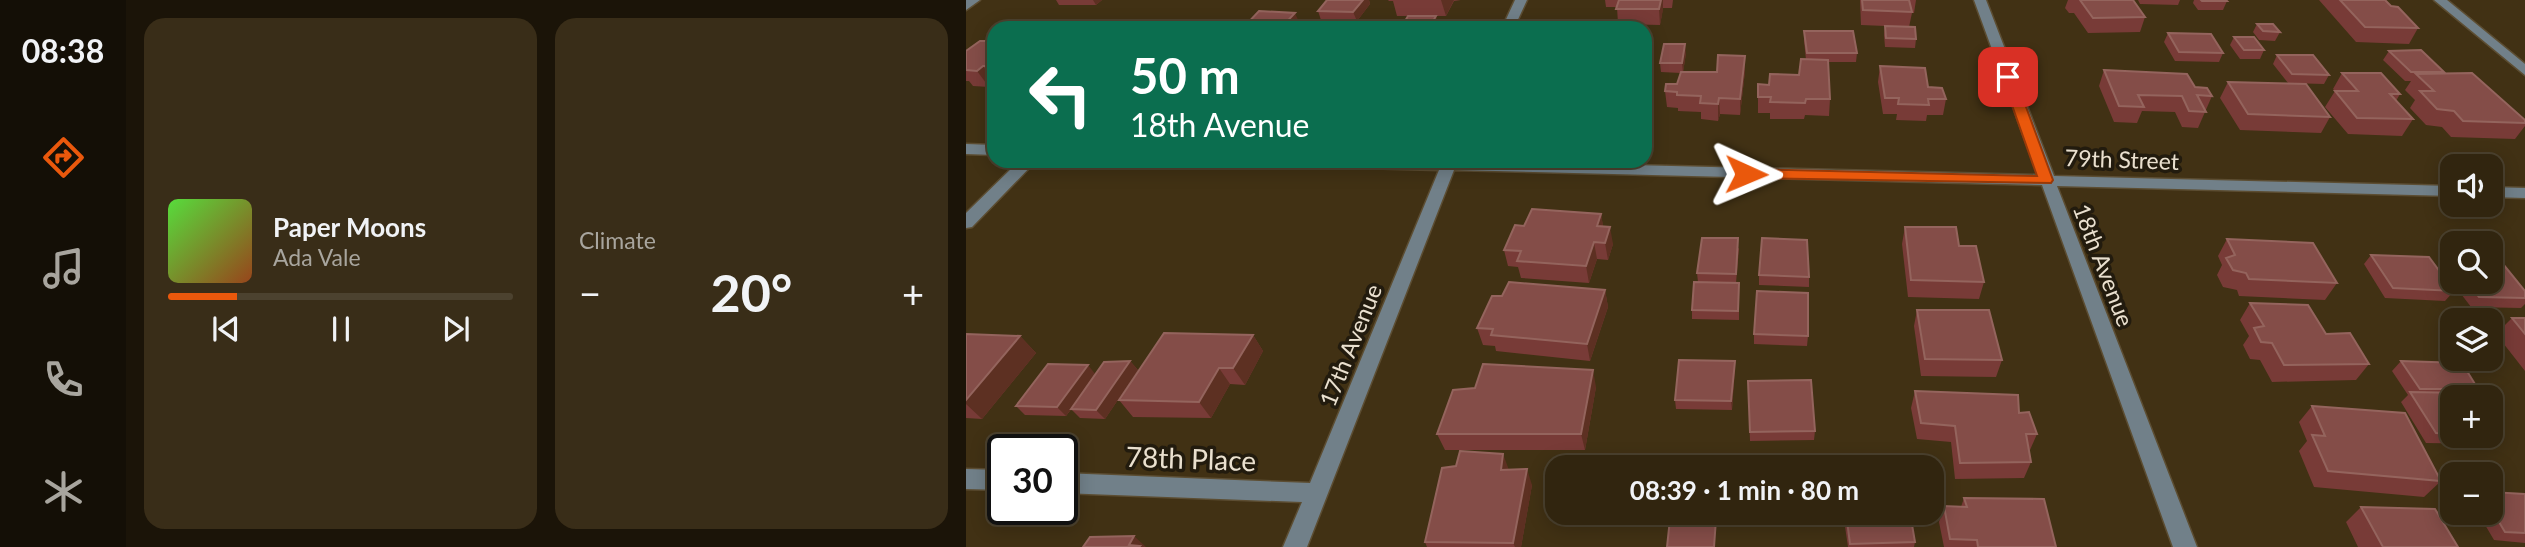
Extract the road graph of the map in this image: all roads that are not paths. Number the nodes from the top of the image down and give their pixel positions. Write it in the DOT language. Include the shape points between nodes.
graph roads {
  1 [pos="974,0"];
  2 [pos="1521,0"];
  3 [pos="1980,0"];
  4 [pos="2440,0"];
  5 [pos="966,6"];
  6 [pos="1511,21"];
  7 [pos="2525,71"];
  8 [pos="966,149"];
  9 [pos="987,150"];
  10 [pos="1021,168"];
  11 [pos="1447,168"];
  12 [pos="1598,168"];
  13 [pos="2046,180"];
  14 [pos="2440,191"];
  15 [pos="2503,192"];
  16 [pos="2525,193"];
  17 [pos="966,223"];
  18 [pos="966,479"];
  19 [pos="987,480"];
  20 [pos="1078,483"];
  21 [pos="1317,493"];
  22 [pos="1295,547"];
  23 [pos="2185,547"];
  1 -- 5 [label="street"];
  2 -- 6 [label="street"];
  3 -- 13 [label="street, 18th Avenue"];
  4 -- 7 [label="street"];
  8 -- 9 [label="street"];
  10 -- 17 [label="street"];
  11 -- 21 [label="street, 17th Avenue"];
  12 -- 13 [label="street, 79th Street"];
  13 -- 14 [label="street, 79th Street"];
  13 -- 23 [label="street, 18th Avenue"];
  15 -- 16 [label="street"];
  18 -- 19 [label="street"];
  20 -- 21 [label="street, 78th Place"];
  21 -- 22 [label="street, 17th Avenue"];
}
